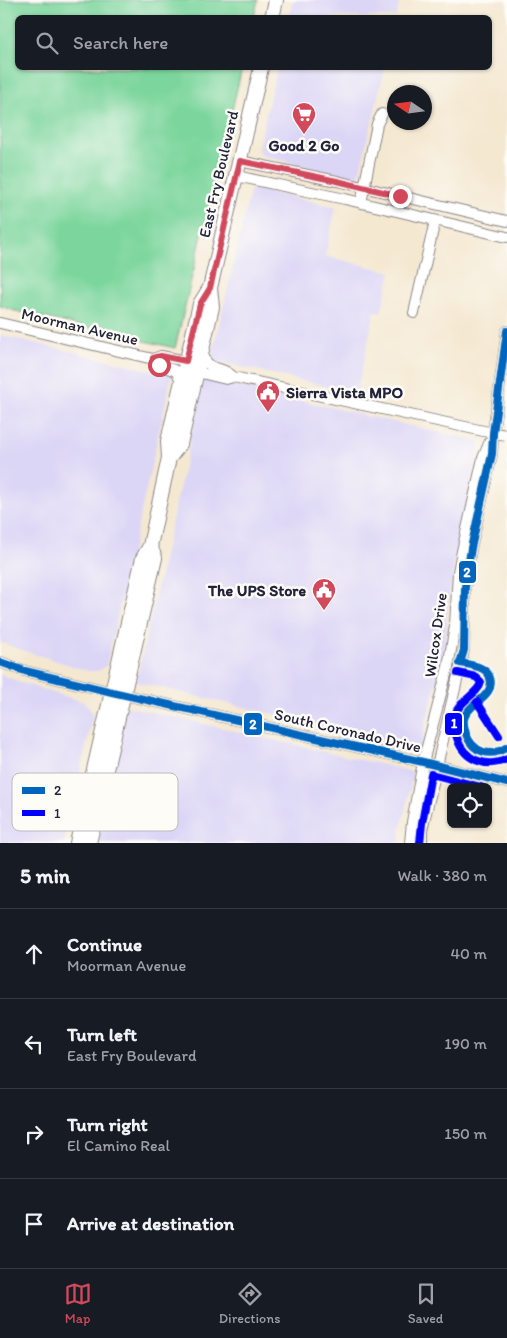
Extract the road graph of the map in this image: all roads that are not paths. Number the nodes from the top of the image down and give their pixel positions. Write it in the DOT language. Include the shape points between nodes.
graph roads {
  1 [pos="276,0"];
  2 [pos="273,15"];
  3 [pos="261,70"];
  4 [pos="382,114"];
  5 [pos="240,161"];
  6 [pos="236,176"];
  7 [pos="364,187"];
  8 [pos="361,203"];
  9 [pos="436,220"];
  10 [pos="507,221"];
  11 [pos="507,237"];
  12 [pos="210,288"];
  13 [pos="414,313"];
  14 [pos="0,323"];
  15 [pos="507,331"];
  16 [pos="201,354"];
  17 [pos="153,358"];
  18 [pos="186,361"];
  19 [pos="197,372"];
  20 [pos="233,376"];
  21 [pos="181,384"];
  22 [pos="493,433"];
  23 [pos="507,435"];
  24 [pos="169,458"];
  25 [pos="0,662"];
  26 [pos="118,694"];
  27 [pos="423,762"];
  28 [pos="437,765"];
  29 [pos="96,773"];
  30 [pos="103,773"];
  31 [pos="507,783"];
  32 [pos="410,843"];
  33 [pos="422,843"];
  1 -- 2 [label="main road"];
  3 -- 5 [label="main road, East Fry Boulevard"];
  4 -- 7 [label="street"];
  5 -- 6 [label="main road, East Fry Boulevard"];
  5 -- 7 [label="street"];
  6 -- 8 [label="street"];
  6 -- 12 [label="main road, East Fry Boulevard"];
  7 -- 8 [label="street"];
  7 -- 10 [label="street"];
  8 -- 9 [label="street"];
  9 -- 11 [label="street"];
  9 -- 13 [label="street"];
  12 -- 16 [label="main road, East Fry Boulevard" via="212,307"];
  12 -- 18 [label="main road, East Fry Boulevard" via="200,304"];
  14 -- 17 [label="street, Moorman Avenue"];
  15 -- 22 [label="street, Wilcox Drive"];
  16 -- 19 [label="main road, East Fry Boulevard"];
  16 -- 20 [label="street" via="212,367 228,371"];
  17 -- 18 [label="street, Moorman Avenue" via="161,356"];
  17 -- 21 [label="street, Moorman Avenue" via="159,365 176,371"];
  18 -- 21 [label="main road, East Fry Boulevard"];
  19 -- 20 [label="street" via="226,379"];
  19 -- 24 [label="main road, East Fry Boulevard" via="180,444"];
  20 -- 22 [label="street"];
  21 -- 24 [label="main road, East Fry Boulevard" via="168,441"];
  22 -- 23 [label="street"];
  22 -- 27 [label="street, Wilcox Drive" via="483,458 462,551 448,667"];
  22 -- 28 [label="street, Wilcox Drive" via="492,454 465,587 464,650"];
  24 -- 26 [label="main road, East Fry Boulevard" via="150,546 155,558"];
  25 -- 26 [label="street, South Coronado Drive"];
  26 -- 27 [label="street, South Coronado Drive"];
  26 -- 29 [label="main road, East Fry Boulevard"];
  26 -- 30 [label="main road, East Fry Boulevard"];
  27 -- 28 [label="street, South Coronado Drive"];
  27 -- 32 [label="street, Wilcox Drive"];
  28 -- 31 [label="street, South Coronado Drive"];
  28 -- 33 [label="street, Wilcox Drive"];
}
